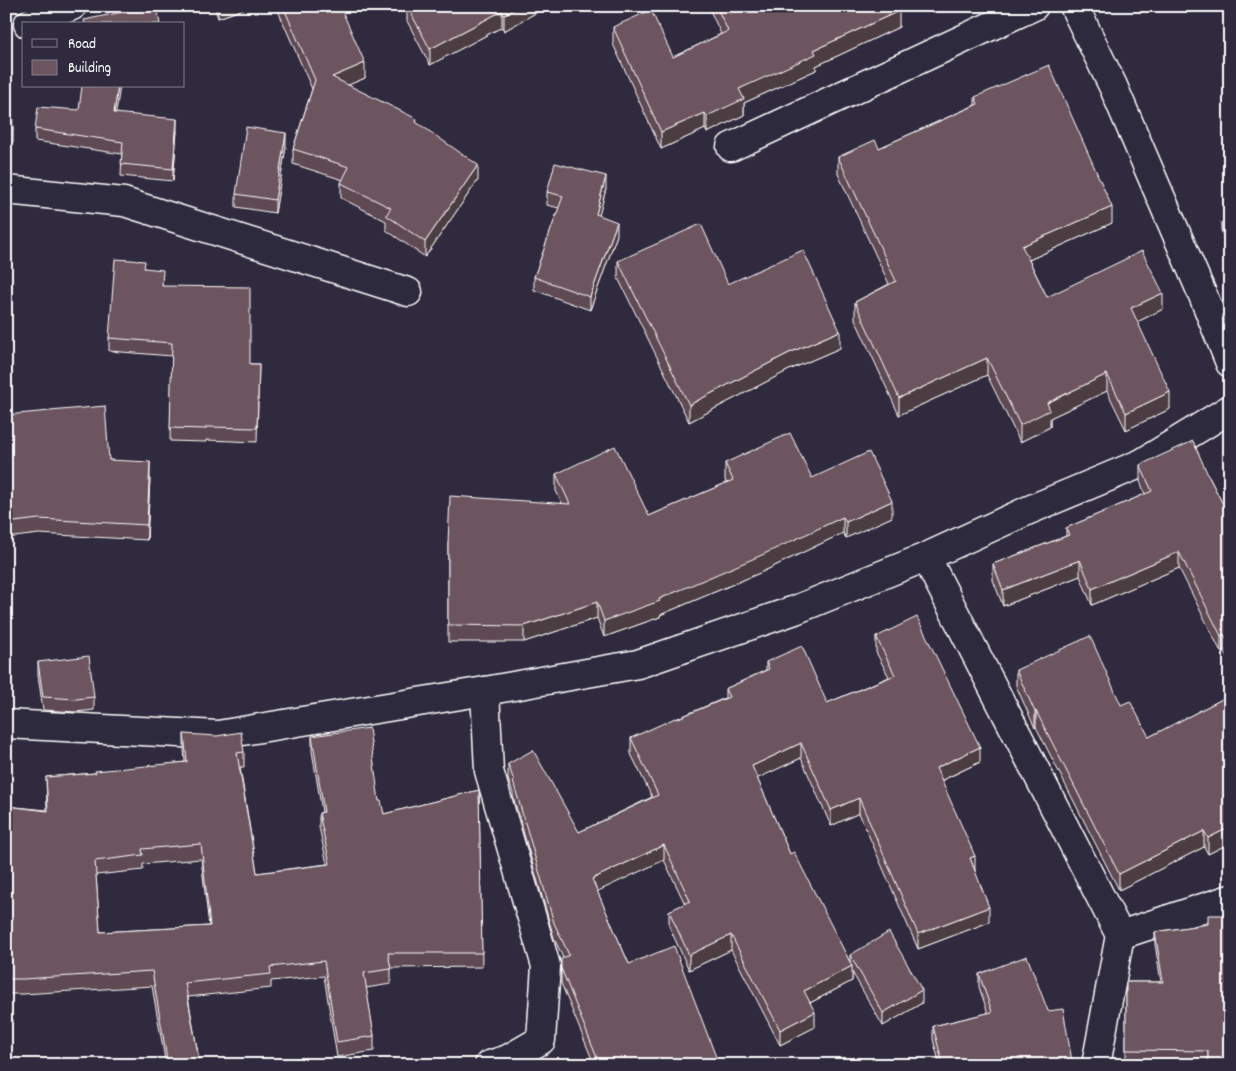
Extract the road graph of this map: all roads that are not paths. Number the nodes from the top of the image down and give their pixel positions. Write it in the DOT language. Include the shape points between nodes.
graph roads {
  1 [pos="72,6"];
  2 [pos="1034,6"];
  3 [pos="1074,6"];
  4 [pos="33,22"];
  5 [pos="22,26"];
  6 [pos="6,32"];
  7 [pos="731,147"];
  8 [pos="6,190"];
  9 [pos="408,292"];
  10 [pos="1230,363"];
  11 [pos="1230,409"];
  12 [pos="926,557"];
  13 [pos="485,691"];
  14 [pos="6,724"];
  15 [pos="1230,899"];
  16 [pos="1120,935"];
  17 [pos="489,1065"];
  18 [pos="1096,1065"];
  1 -- 4 [label="street"];
  2 -- 7 [label="street"];
  3 -- 10 [label="street" via="1113,86"];
  5 -- 6 [label="street"];
  8 -- 9 [label="street" via="124,202"];
  11 -- 12 [label="street" via="1142,463"];
  12 -- 13 [label="street" via="795,610 638,664"];
  12 -- 16 [label="street"];
  13 -- 14 [label="street" via="218,734"];
  13 -- 17 [label="street" via="490,771 546,966 541,1040 508,1059"];
  15 -- 16 [label="street"];
  16 -- 18 [label="street"];
}
